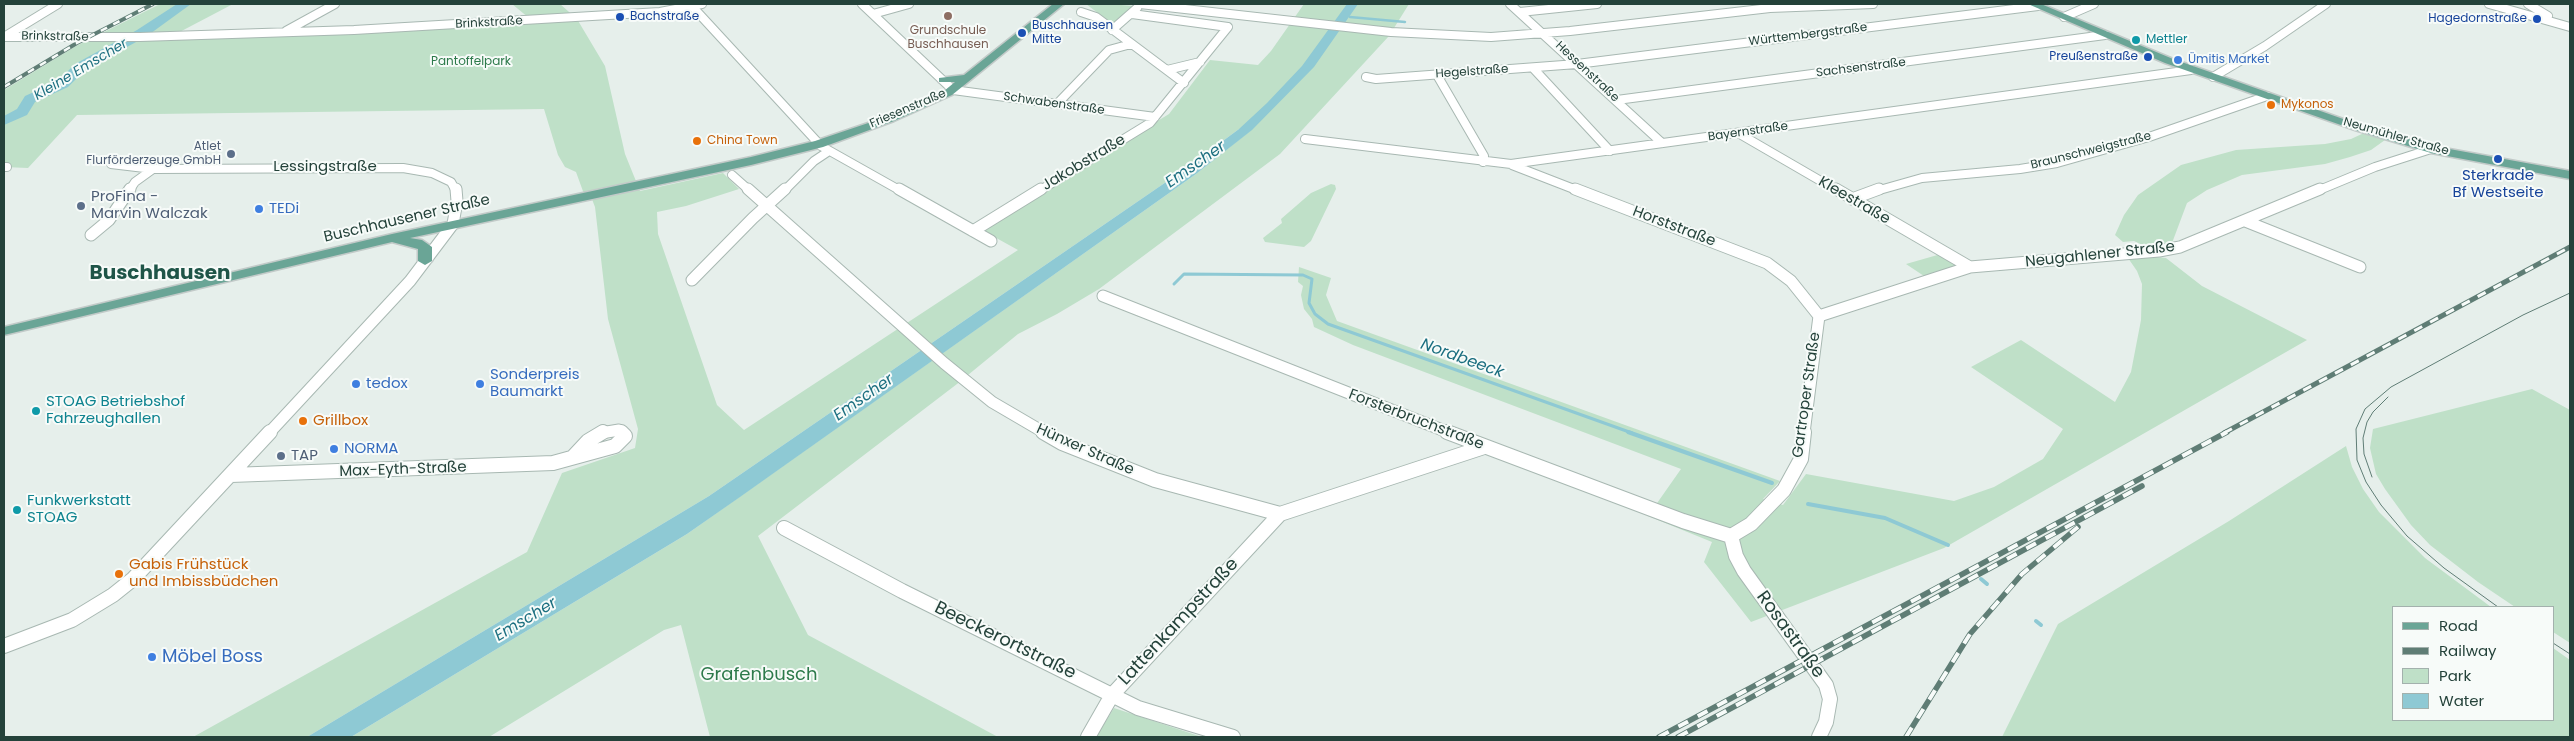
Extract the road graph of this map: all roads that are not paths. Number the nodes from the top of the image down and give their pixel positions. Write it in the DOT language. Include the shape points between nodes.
graph roads {
  1 [pos="58,4"];
  2 [pos="335,4"];
  3 [pos="702,4"];
  4 [pos="862,4"];
  5 [pos="909,4"];
  6 [pos="1070,4"];
  7 [pos="1141,4"];
  8 [pos="1510,4"];
  9 [pos="1598,4"];
  10 [pos="1874,4"];
  11 [pos="2094,4"];
  12 [pos="2326,4"];
  13 [pos="2489,4"];
  14 [pos="2528,4"];
  15 [pos="691,5"];
  16 [pos="2036,5"];
  17 [pos="1055,6"];
  18 [pos="1081,12"];
  19 [pos="1520,12"];
  20 [pos="873,14"];
  21 [pos="1132,14"];
  22 [pos="2064,17"];
  23 [pos="2550,21"];
  24 [pos="2570,27"];
  25 [pos="1112,30"];
  26 [pos="284,32"];
  27 [pos="1542,33"];
  28 [pos="2105,35"];
  29 [pos="4,37"];
  30 [pos="1131,44"];
  31 [pos="1200,62"];
  32 [pos="1578,64"];
  33 [pos="1533,68"];
  34 [pos="1167,70"];
  35 [pos="2191,70"];
  36 [pos="1437,75"];
  37 [pos="1366,77"];
  38 [pos="2213,77"];
  39 [pos="968,78"];
  40 [pos="943,80"];
  41 [pos="1184,83"];
  42 [pos="953,90"];
  43 [pos="2267,96"];
  44 [pos="1617,100"];
  45 [pos="1057,104"];
  46 [pos="1155,118"];
  47 [pos="1738,133"];
  48 [pos="1305,139"];
  49 [pos="1662,143"];
  50 [pos="824,147"];
  51 [pos="2431,149"];
  52 [pos="1610,151"];
  53 [pos="1483,162"];
  54 [pos="111,164"];
  55 [pos="1510,164"];
  56 [pos="153,169"];
  57 [pos="732,175"];
  58 [pos="2570,175"];
  59 [pos="1852,199"];
  60 [pos="767,207"];
  61 [pos="2246,221"];
  62 [pos="453,224"];
  63 [pos="973,231"];
  64 [pos="91,235"];
  65 [pos="385,239"];
  66 [pos="991,242"];
  67 [pos="425,261"];
  68 [pos="1970,267"];
  69 [pos="2360,267"];
  70 [pos="692,280"];
  71 [pos="1103,296"];
  72 [pos="1819,316"];
  73 [pos="4,332"];
  74 [pos="1484,447"];
  75 [pos="573,457"];
  76 [pos="231,475"];
  77 [pos="1280,514"];
  78 [pos="784,528"];
  79 [pos="1731,536"];
  80 [pos="4,646"];
  81 [pos="1112,695"];
  82 [pos="1088,737"];
  83 [pos="1233,737"];
  84 [pos="1819,737"];
  1 -- 29 [label="street"];
  2 -- 26 [label="street, Brinkstraße"];
  3 -- 15 [label="street, Brinkstraße"];
  4 -- 20 [label="street"];
  5 -- 20 [label="street"];
  6 -- 17 [label="main road"];
  7 -- 21 [label="street"];
  7 -- 27 [label="street" via="1366,30 1462,36"];
  8 -- 19 [label="street, Hessenstraße"];
  9 -- 19 [label="street"];
  10 -- 27 [label="street" via="1770,8"];
  11 -- 22 [label="street"];
  12 -- 38 [label="street"];
  13 -- 23 [label="street"];
  14 -- 23 [label="street" via="2552,18"];
  15 -- 26 [label="street, Brinkstraße" via="654,13"];
  15 -- 50 [label="street"];
  16 -- 22 [label="main road, Neumühler Straße"];
  16 -- 32 [label="street, Württembergstraße"];
  17 -- 39 [label="main road, Friesenstraße"];
  18 -- 25 [label="street" via="1096,17"];
  19 -- 27 [label="street, Hessenstraße"];
  20 -- 40 [label="street"];
  21 -- 25 [label="street"];
  21 -- 31 [label="street, Jakobstraße" via="1227,26"];
  22 -- 28 [label="main road, Neumühler Straße"];
  23 -- 24 [label="street"];
  25 -- 30 [label="street"];
  26 -- 29 [label="street, Brinkstraße" via="108,38"];
  27 -- 32 [label="street, Hessenstraße"];
  28 -- 35 [label="main road, Neumühler Straße"];
  28 -- 44 [label="street, Sachsenstraße"];
  30 -- 34 [label="street"];
  30 -- 45 [label="street" via="1109,50"];
  31 -- 34 [label="street"];
  31 -- 41 [label="street, Jakobstraße"];
  32 -- 33 [label="street, Hegelstraße"];
  32 -- 44 [label="street, Hessenstraße"];
  33 -- 36 [label="street, Hegelstraße"];
  33 -- 52 [label="street"];
  34 -- 41 [label="street"];
  35 -- 38 [label="main road, Neumühler Straße"];
  35 -- 47 [label="street, Bayernstraße"];
  36 -- 37 [label="street, Hegelstraße"];
  36 -- 53 [label="street" via="1484,156"];
  38 -- 43 [label="main road, Neumühler Straße"];
  39 -- 40 [label="main road"];
  39 -- 42 [label="main road, Friesenstraße"];
  40 -- 42 [label="street"];
  41 -- 46 [label="street, Jakobstraße"];
  42 -- 45 [label="street, Schwabenstraße"];
  42 -- 50 [label="main road, Friesenstraße"];
  43 -- 51 [label="main road, Neumühler Straße"];
  43 -- 59 [label="street, Braunschweigstraße" via="2149,137 2057,162 2012,170 1922,178"];
  44 -- 49 [label="street, Hessenstraße"];
  45 -- 46 [label="street, Schwabenstraße"];
  46 -- 63 [label="street, Jakobstraße"];
  47 -- 49 [label="street, Bayernstraße"];
  47 -- 59 [label="street, Kleestraße"];
  48 -- 53 [label="street, Bayernstraße"];
  49 -- 52 [label="street, Bayernstraße"];
  50 -- 60 [label="street, Friesenstraße"];
  50 -- 62 [label="main road, Buschhausener Straße"];
  50 -- 63 [label="street"];
  51 -- 58 [label="main road, Neumühler Straße"];
  51 -- 61 [label="street, Neugahlener Straße" via="2369,170"];
  52 -- 55 [label="street, Bayernstraße"];
  53 -- 55 [label="street, Bayernstraße"];
  54 -- 56 [label="street, Lessingstraße"];
  55 -- 72 [label="street, Horststraße" via="1767,263 1790,281"];
  56 -- 62 [label="street, Lessingstraße" via="376,166 420,170 443,177 454,185 457,195"];
  56 -- 64 [label="street" via="135,182 110,220"];
  57 -- 60 [label="street, Hünxer Straße"];
  59 -- 68 [label="street, Kleestraße"];
  60 -- 70 [label="street, Friesenstraße"];
  60 -- 77 [label="street, Hünxer Straße" via="975,390 1011,415 1072,448 1155,480"];
  61 -- 68 [label="street, Neugahlener Straße" via="2162,251"];
  61 -- 69 [label="street"];
  62 -- 65 [label="main road, Buschhausener Straße"];
  62 -- 67 [label="street"];
  63 -- 66 [label="street"];
  65 -- 67 [label="main road" via="422,244 426,250"];
  65 -- 73 [label="main road, Buschhausener Straße"];
  67 -- 76 [label="street" via="405,287"];
  68 -- 72 [label="street, Neugahlener Straße"];
  71 -- 74 [label="street, Forsterbruchstraße"];
  72 -- 79 [label="street, Gartroper Straße" via="1801,459 1784,490 1751,524"];
  74 -- 77 [label="street"];
  74 -- 79 [label="street, Forsterbruchstraße"];
  75 -- 76 [label="street, Max-Eyth-Straße" via="527,465"];
  76 -- 80 [label="street" via="147,566 114,595 62,624"];
  77 -- 81 [label="street, Lattenkampstraße"];
  78 -- 81 [label="street, Beeckerortstraße"];
  79 -- 84 [label="street, Rosastraße" via="1744,571 1826,685 1829,706"];
  81 -- 82 [label="street, Lattenkampstraße"];
  81 -- 83 [label="street, Beeckerortstraße" via="1138,708"];
}
